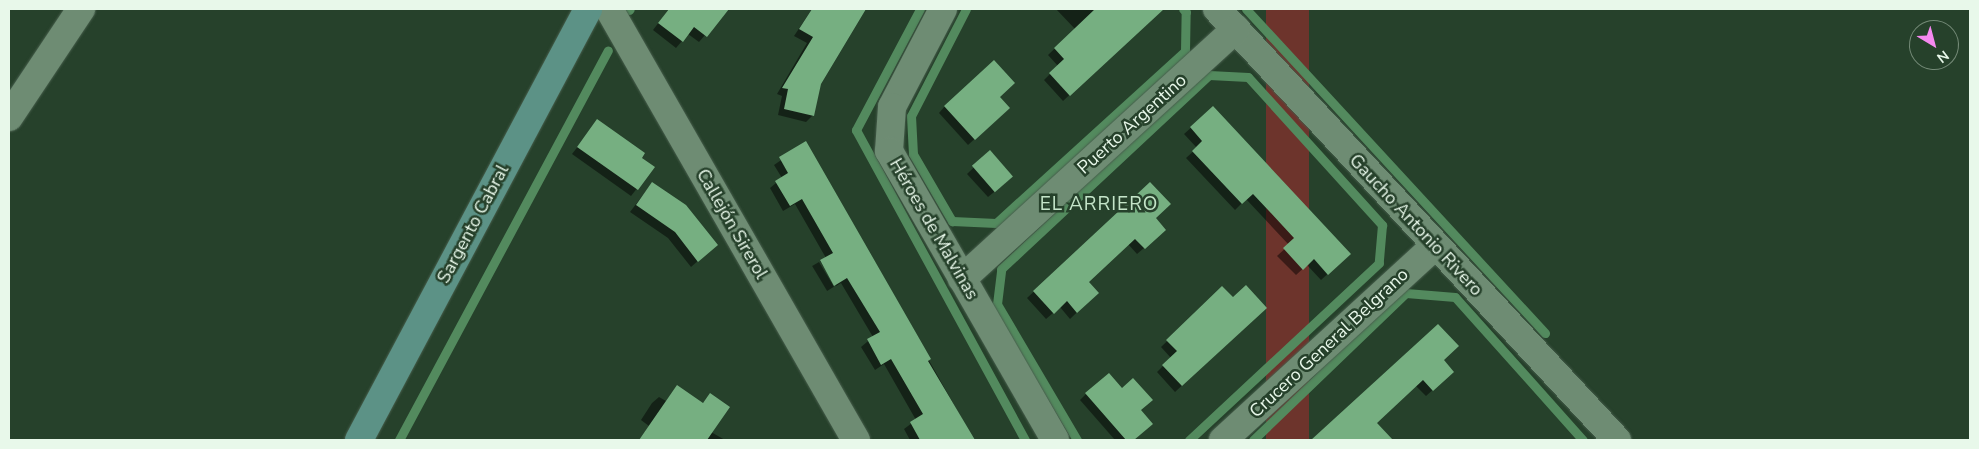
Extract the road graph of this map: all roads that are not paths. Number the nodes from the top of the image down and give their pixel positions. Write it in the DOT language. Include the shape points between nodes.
graph roads {
  1 [pos="81,9"];
  2 [pos="588,9"];
  3 [pos="609,9"];
  4 [pos="943,9"];
  5 [pos="1217,9"];
  6 [pos="1236,29"];
  7 [pos="9,117"];
  8 [pos="1435,246"];
  9 [pos="962,279"];
  10 [pos="359,440"];
  11 [pos="856,440"];
  12 [pos="1055,440"];
  13 [pos="1223,440"];
  14 [pos="1617,440"];
  1 -- 7 [label="street"];
  2 -- 10 [label="main road, Sargento Cabral"];
  3 -- 11 [label="street, Callejón Sirerol"];
  4 -- 9 [label="street, Héroes de Malvinas" via="892,107 889,151"];
  5 -- 6 [label="street, Gaucho Antonio Rivero"];
  6 -- 8 [label="street, Gaucho Antonio Rivero"];
  6 -- 9 [label="street, Puerto Argentino"];
  8 -- 13 [label="street, Crucero General Belgrano"];
  8 -- 14 [label="street, Gaucho Antonio Rivero"];
  9 -- 12 [label="street, Héroes de Malvinas"];
}
